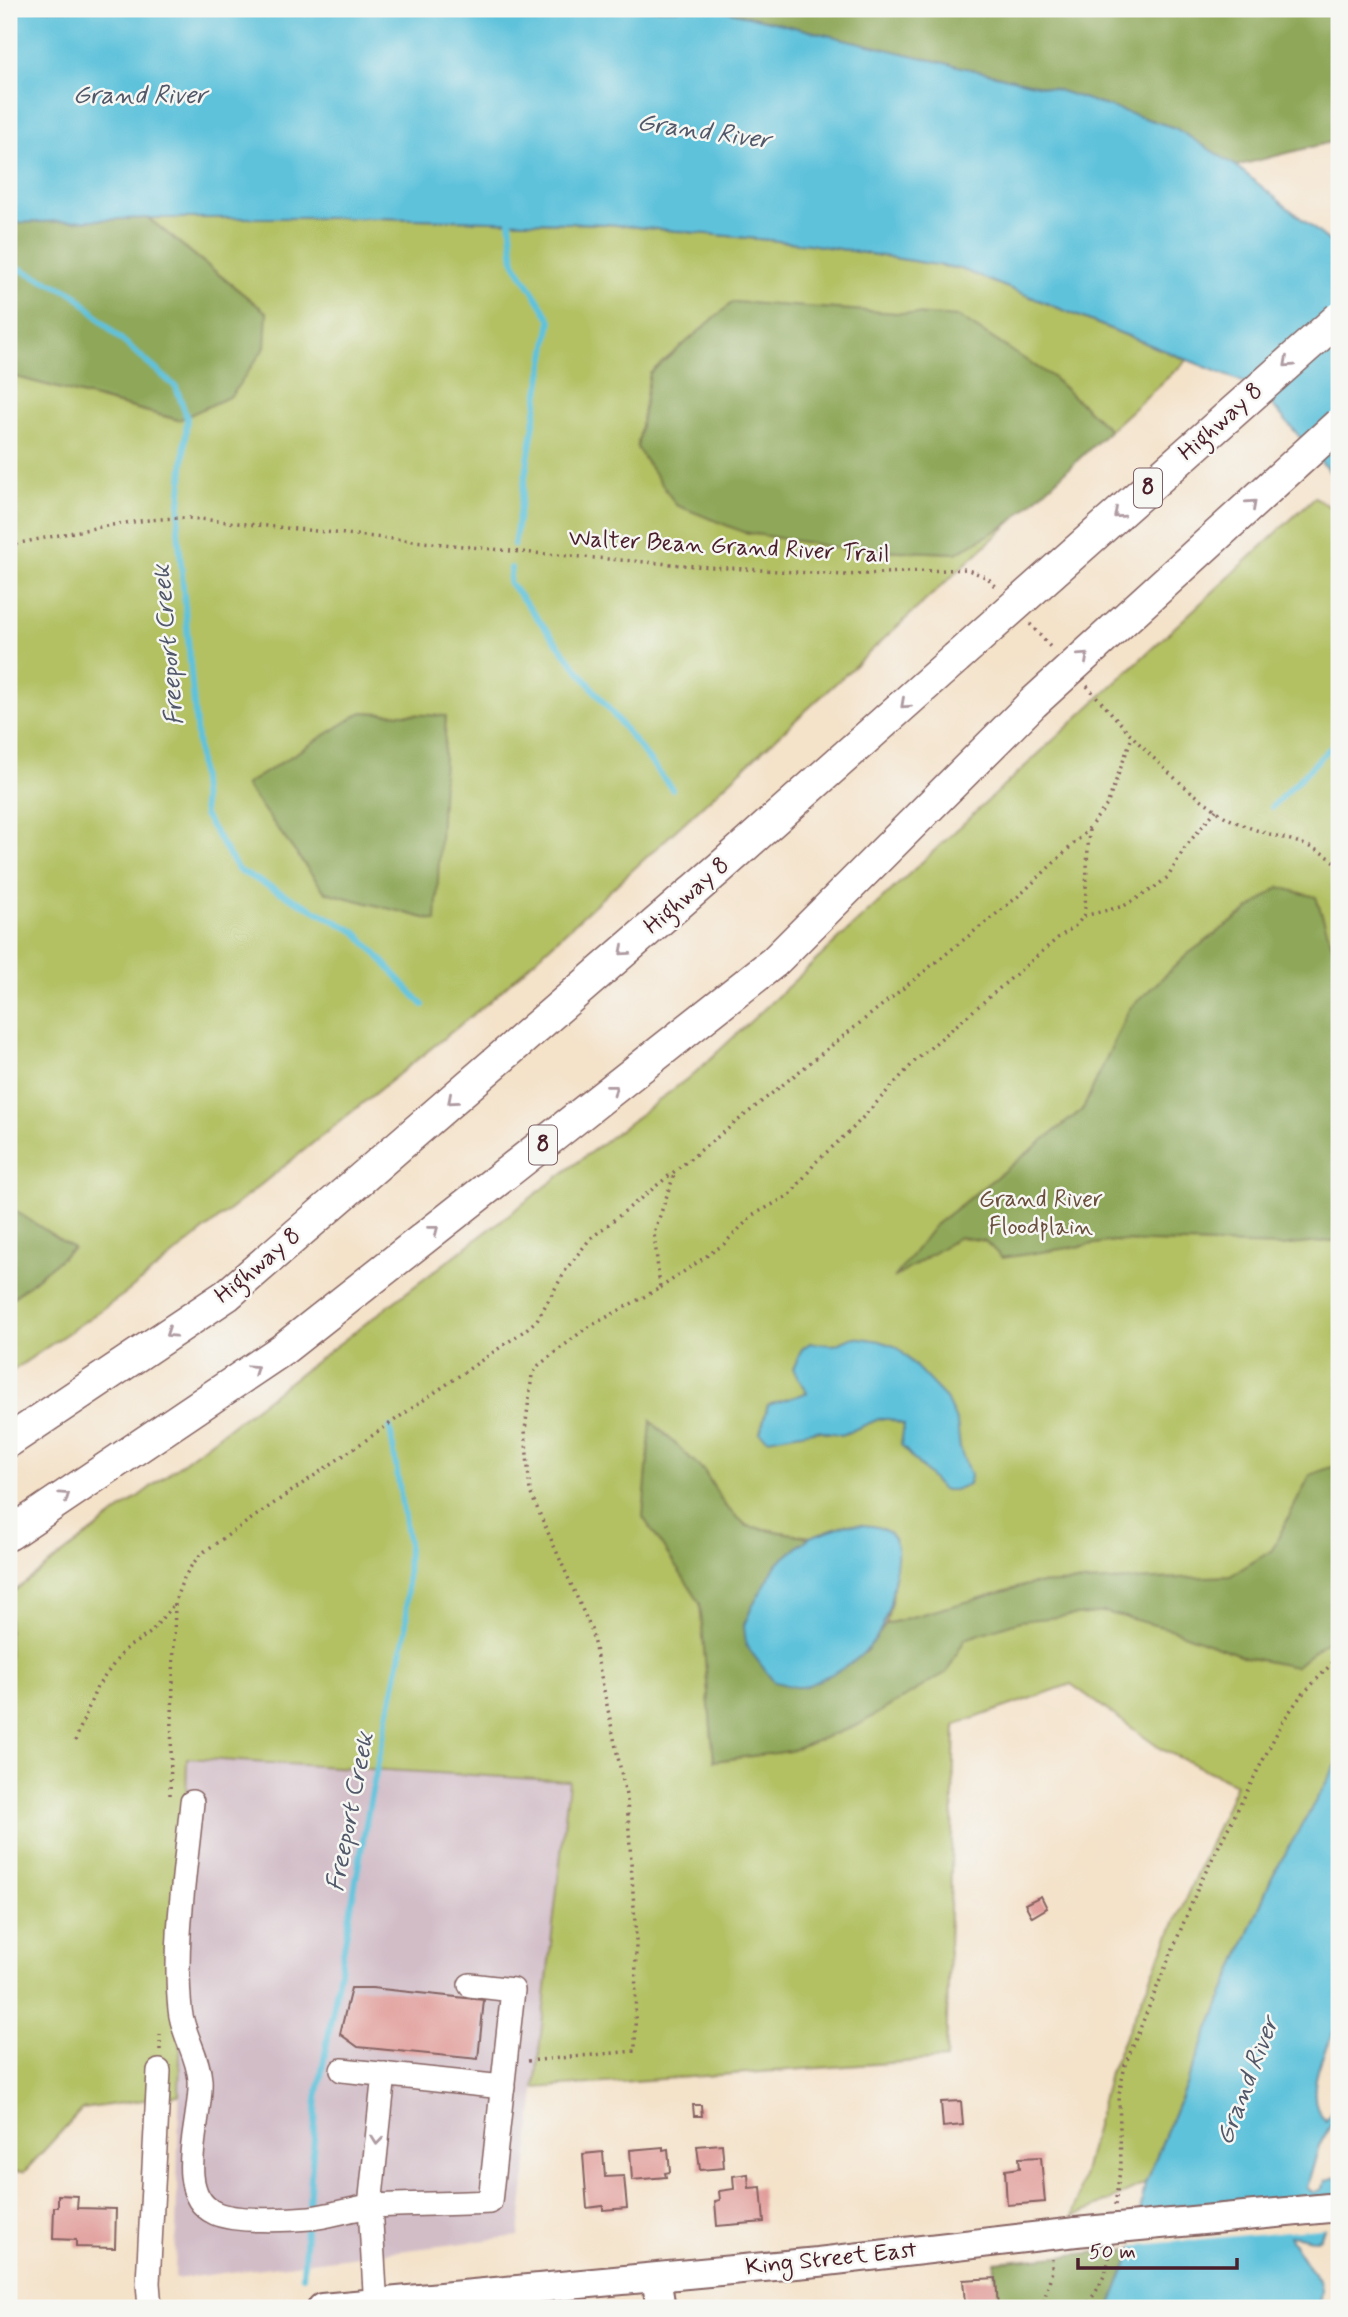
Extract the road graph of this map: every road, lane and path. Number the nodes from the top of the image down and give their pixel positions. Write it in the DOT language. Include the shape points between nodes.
graph roads {
  1 [pos="1339,318"];
  2 [pos="1339,424"];
  3 [pos="10,547"];
  4 [pos="997,588"];
  5 [pos="1024,618"];
  6 [pos="1060,657"];
  7 [pos="1078,677"];
  8 [pos="1132,737"];
  9 [pos="1216,810"];
  10 [pos="1089,828"];
  11 [pos="1339,865"];
  12 [pos="1084,916"];
  13 [pos="675,1171"];
  14 [pos="660,1289"];
  15 [pos="9,1441"];
  16 [pos="9,1534"];
  17 [pos="175,1603"];
  18 [pos="1339,1656"];
  19 [pos="75,1741"];
  20 [pos="181,1798"];
  21 [pos="470,1985"];
  22 [pos="160,2019"];
  23 [pos="505,2063"];
  24 [pos="342,2070"];
  25 [pos="159,2071"];
  26 [pos="384,2074"];
  27 [pos="503,2087"];
  28 [pos="370,2206"];
  29 [pos="1339,2207"];
  30 [pos="1114,2213"];
  31 [pos="1111,2249"];
  32 [pos="1052,2256"];
  33 [pos="656,2278"];
  34 [pos="376,2306"];
  35 [pos="150,2308"];
  36 [pos="322,2308"];
  37 [pos="661,2308"];
  38 [pos="1042,2308"];
  39 [pos="1084,2308"];
  1 -- 15 [label="highway, Highway 8 / 8, one-way, bridge" via="721,867 227,1295"];
  16 -- 2 [label="highway, 8, one-way, bridge" via="282,1350 774,962 1033,703"];
  3 -- 4 [label="path, Walter Bean Grand River Trail" via="96,527 189,518 733,568 845,575 966,569 988,578"];
  5 -- 6 [label="path"];
  7 -- 8 [label="path"];
  8 -- 9 [label="path"];
  8 -- 10 [label="path" via="1107,805"];
  9 -- 11 [label="path" via="1253,829 1309,844"];
  9 -- 12 [label="path" via="1168,877 1124,905"];
  10 -- 12 [label="path"];
  10 -- 13 [label="path" via="1021,894"];
  12 -- 14 [label="path" via="916,1060 816,1161 790,1195 753,1214 724,1244"];
  13 -- 14 [label="path" via="654,1233"];
  13 -- 17 [label="path" via="590,1239 537,1320 202,1553 184,1575"];
  14 -- 23 [label="path" via="585,1329 539,1366 532,1375 525,1430 530,1492 590,1629 627,1800 636,1938 635,2051"];
  17 -- 19 [label="path" via="150,1633 117,1659 97,1687"];
  17 -- 20 [label="path"];
  18 -- 30 [label="path" via="1283,1721 1200,1883 1125,2065 1119,2095 1121,2164"];
  20 -- 28 [label="lane" via="179,1996 200,2080 193,2129 194,2192 202,2207 235,2219 310,2218"];
  21 -- 23 [label="lane" via="513,1990"];
  22 -- 25 [label="path"];
  23 -- 27 [label="lane"];
  24 -- 26 [label="lane"];
  25 -- 35 [label="lane"];
  26 -- 27 [label="lane"];
  26 -- 28 [label="lane, one-way"];
  27 -- 28 [label="lane" via="490,2203"];
  28 -- 34 [label="lane"];
  29 -- 33 [label="main road, King Street East, bridge"];
  31 -- 39 [label="path" via="1107,2269"];
  32 -- 38 [label="path"];
  33 -- 34 [label="main road, King Street East"];
  33 -- 37 [label="main road"];
  34 -- 36 [label="main road, King Street East"];
}
